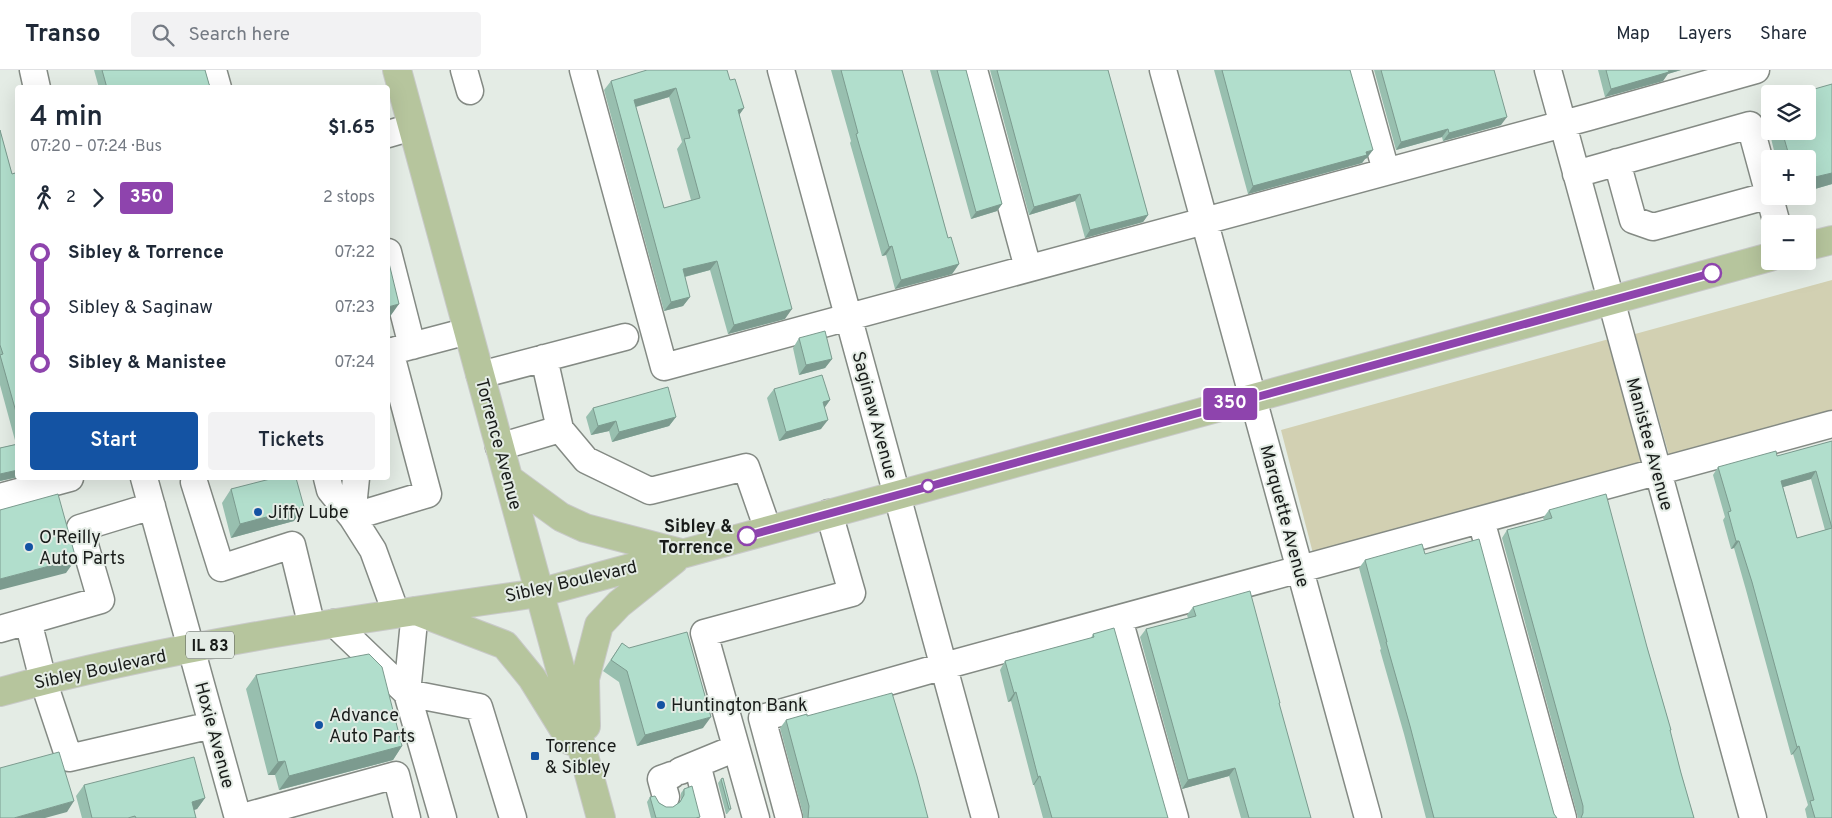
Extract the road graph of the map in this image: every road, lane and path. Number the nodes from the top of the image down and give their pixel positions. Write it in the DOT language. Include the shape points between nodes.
graph roads {
  1 [pos="33,70"];
  2 [pos="213,70"];
  3 [pos="397,70"];
  4 [pos="583,70"];
  5 [pos="781,70"];
  6 [pos="974,70"];
  7 [pos="1163,70"];
  8 [pos="1358,70"];
  9 [pos="1548,70"];
  10 [pos="1747,71"];
  11 [pos="36,85"];
  12 [pos="217,85"];
  13 [pos="1562,124"];
  14 [pos="400,130"];
  15 [pos="1618,162"];
  16 [pos="1761,164"];
  17 [pos="1386,171"];
  18 [pos="1576,174"];
  19 [pos="1761,197"];
  20 [pos="1204,220"];
  21 [pos="1832,240"];
  22 [pos="1816,244"];
  23 [pos="1761,259"];
  24 [pos="1028,268"];
  25 [pos="390,274"];
  26 [pos="1611,300"];
  27 [pos="848,317"];
  28 [pos="468,331"];
  29 [pos="625,338"];
  30 [pos="397,350"];
  31 [pos="544,358"];
  32 [pos="480,375"];
  33 [pos="1253,398"];
  34 [pos="1832,424"];
  35 [pos="560,429"];
  36 [pos="499,446"];
  37 [pos="1658,471"];
  38 [pos="508,479"];
  39 [pos="63,480"];
  40 [pos="145,480"];
  41 [pos="328,480"];
  42 [pos="356,480"];
  43 [pos="194,482"];
  44 [pos="897,494"];
  45 [pos="0,497"];
  46 [pos="152,506"];
  47 [pos="829,513"];
  48 [pos="352,517"];
  49 [pos="1482,520"];
  50 [pos="768,530"];
  51 [pos="683,553"];
  52 [pos="1300,569"];
  53 [pos="539,593"];
  54 [pos="405,612"];
  55 [pos="1119,619"];
  56 [pos="28,622"];
  57 [pos="323,625"];
  58 [pos="0,629"];
  59 [pos="192,649"];
  60 [pos="944,666"];
  61 [pos="43,680"];
  62 [pos="0,692"];
  63 [pos="407,693"];
  64 [pos="212,725"];
  65 [pos="736,748"];
  66 [pos="587,768"];
  67 [pos="238,818"];
  68 [pos="407,818"];
  69 [pos="443,818"];
  70 [pos="513,818"];
  71 [pos="601,818"];
  72 [pos="711,818"];
  73 [pos="756,818"];
  74 [pos="789,818"];
  75 [pos="985,818"];
  76 [pos="1175,818"];
  77 [pos="1368,818"];
  78 [pos="1563,818"];
  79 [pos="1753,818"];
  1 -- 11 [label="street"];
  2 -- 12 [label="street"];
  3 -- 14 [label="main road, Torrence Avenue"];
  4 -- 27 [label="street" via="664,367"];
  5 -- 27 [label="street, Saginaw Avenue"];
  6 -- 24 [label="street"];
  7 -- 20 [label="street, Marquette Avenue"];
  8 -- 17 [label="street"];
  9 -- 13 [label="street, Manistee Avenue"];
  10 -- 13 [label="street"];
  13 -- 17 [label="street"];
  13 -- 18 [label="street, Manistee Avenue"];
  14 -- 28 [label="main road, Torrence Avenue"];
  15 -- 16 [label="street" via="1750,125"];
  15 -- 18 [label="street"];
  15 -- 19 [label="street" via="1633,220 1653,227"];
  17 -- 20 [label="street"];
  18 -- 26 [label="street, Manistee Avenue"];
  20 -- 24 [label="street"];
  20 -- 33 [label="street, Marquette Avenue"];
  21 -- 22 [label="main road"];
  23 -- 26 [label="main road, Sibley Boulevard"];
  24 -- 27 [label="street"];
  25 -- 30 [label="street"];
  26 -- 33 [label="main road, Sibley Boulevard"];
  26 -- 37 [label="street, Manistee Avenue"];
  27 -- 44 [label="street, Saginaw Avenue"];
  28 -- 30 [label="street"];
  28 -- 32 [label="main road, Torrence Avenue"];
  29 -- 31 [label="street"];
  30 -- 48 [label="street" via="428,494"];
  31 -- 32 [label="street"];
  31 -- 35 [label="street"];
  32 -- 36 [label="main road, Torrence Avenue"];
  33 -- 44 [label="main road, Sibley Boulevard"];
  33 -- 52 [label="street, Marquette Avenue"];
  34 -- 37 [label="street"];
  35 -- 36 [label="street"];
  35 -- 50 [label="street" via="586,460 650,491 746,467"];
  36 -- 38 [label="main road, Torrence Avenue"];
  37 -- 49 [label="street"];
  37 -- 79 [label="street, Manistee Avenue"];
  38 -- 51 [label="main road" via="561,517 585,528"];
  38 -- 53 [label="main road, Torrence Avenue"];
  39 -- 45 [label="street"];
  40 -- 46 [label="street, Hoxie Avenue"];
  41 -- 48 [label="street" via="330,490"];
  42 -- 48 [label="street"];
  43 -- 57 [label="street" via="221,568 292,545"];
  44 -- 47 [label="main road, Sibley Boulevard"];
  44 -- 60 [label="street, Saginaw Avenue"];
  46 -- 56 [label="street" via="80,528 101,600"];
  46 -- 59 [label="street, Hoxie Avenue"];
  47 -- 50 [label="main road, Sibley Boulevard"];
  47 -- 65 [label="street" via="852,592 704,632"];
  48 -- 54 [label="street"];
  49 -- 52 [label="street"];
  49 -- 78 [label="street"];
  50 -- 51 [label="main road, Sibley Boulevard"];
  51 -- 53 [label="main road, Sibley Boulevard"];
  51 -- 66 [label="main road" via="619,604 599,625 585,679"];
  52 -- 55 [label="street"];
  52 -- 77 [label="street, Marquette Avenue"];
  53 -- 54 [label="main road, Sibley Boulevard / IL 83"];
  53 -- 66 [label="main road, Torrence Avenue"];
  54 -- 57 [label="main road, Sibley Boulevard / IL 83"];
  54 -- 63 [label="street"];
  54 -- 66 [label="main road" via="505,644 532,678"];
  55 -- 60 [label="street"];
  55 -- 76 [label="street"];
  56 -- 58 [label="street"];
  56 -- 61 [label="street"];
  57 -- 59 [label="main road, Sibley Boulevard / IL 83"];
  57 -- 63 [label="street"];
  59 -- 61 [label="main road, Sibley Boulevard / IL 83"];
  59 -- 64 [label="street, Hoxie Avenue"];
  60 -- 74 [label="street" via="762,718"];
  60 -- 75 [label="street, Saginaw Avenue"];
  61 -- 62 [label="main road, Sibley Boulevard / IL 83"];
  61 -- 64 [label="street" via="69,758"];
  63 -- 69 [label="street"];
  63 -- 70 [label="street" via="479,707"];
  64 -- 67 [label="street, Hoxie Avenue"];
  65 -- 72 [label="street" via="679,777"];
  65 -- 73 [label="street"];
  66 -- 71 [label="main road, Torrence Avenue"];
  67 -- 68 [label="street" via="396,775"];
}
